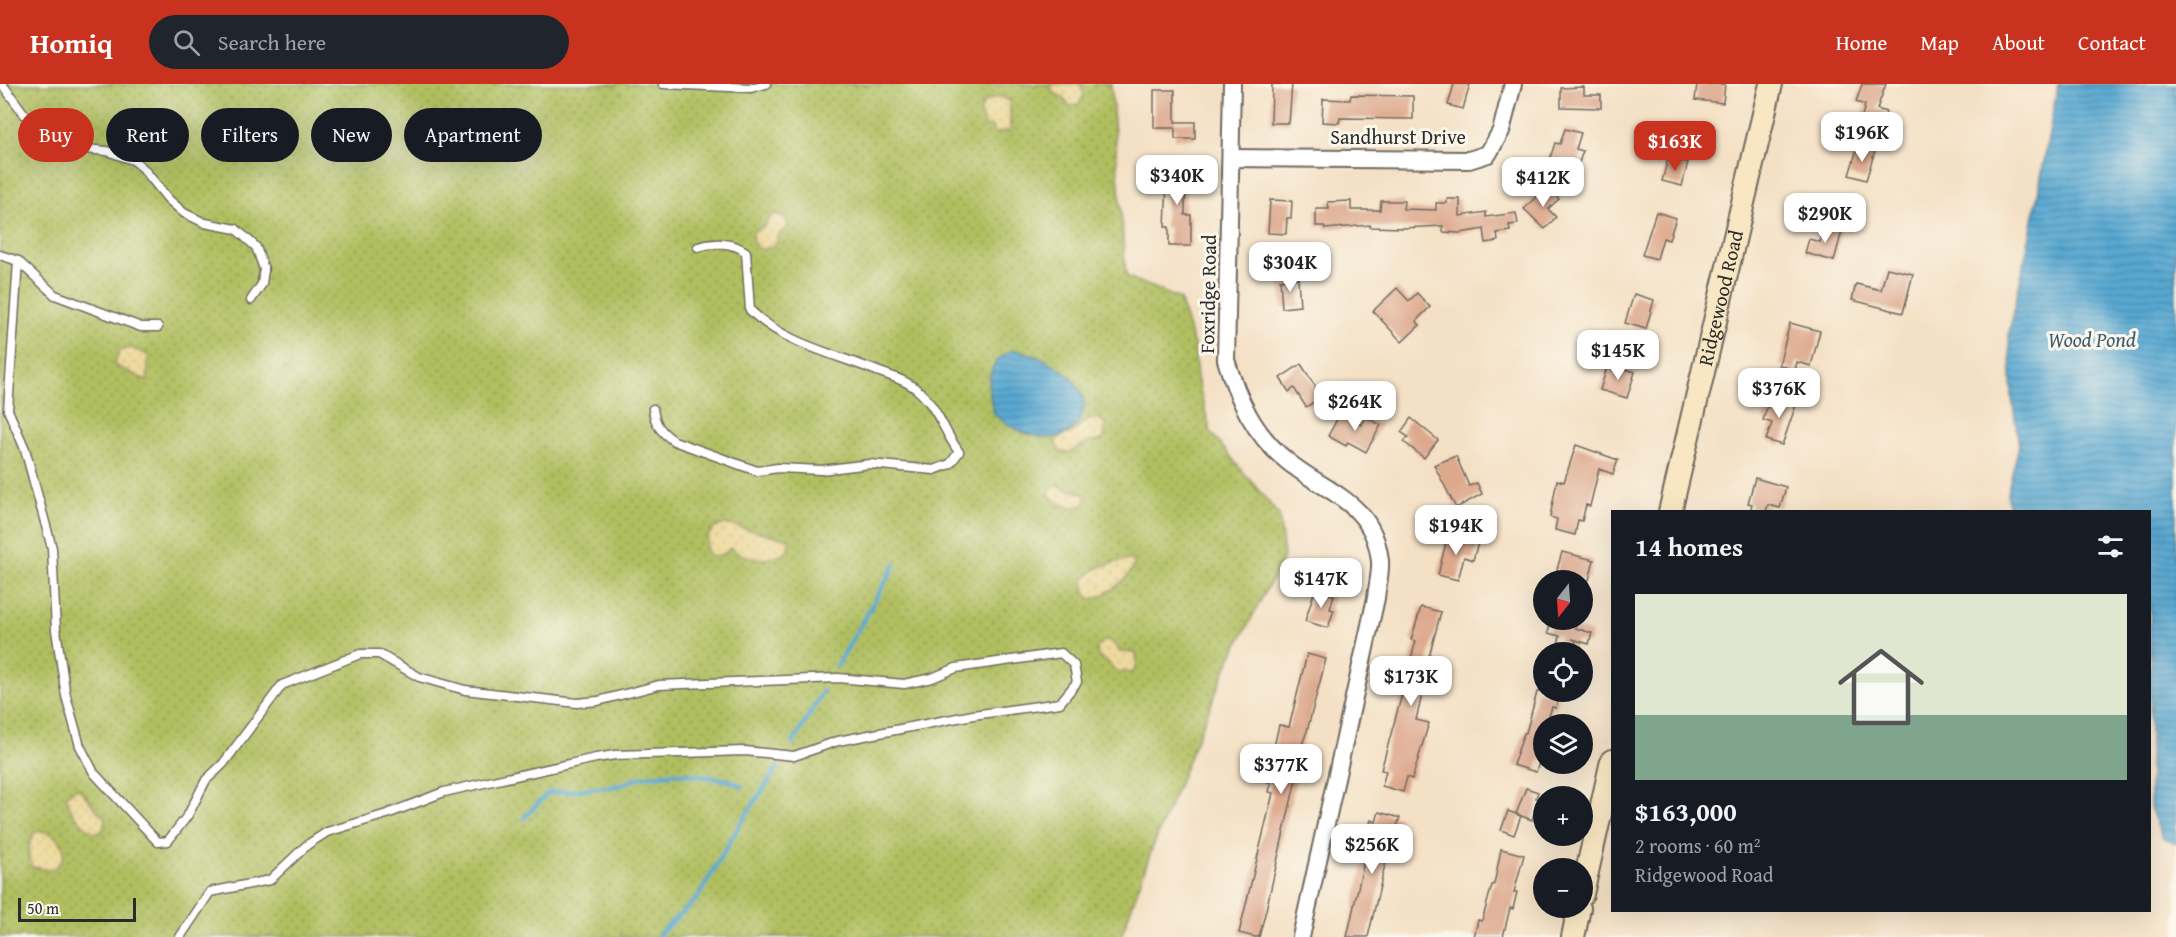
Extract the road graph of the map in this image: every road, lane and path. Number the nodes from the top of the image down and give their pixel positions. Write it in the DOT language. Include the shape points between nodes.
graph roads {
  1 [pos="2,84"];
  2 [pos="663,84"];
  3 [pos="766,84"];
  4 [pos="1232,84"];
  5 [pos="1513,84"];
  6 [pos="1771,84"];
  7 [pos="1232,158"];
  8 [pos="698,247"];
  9 [pos="0,255"];
  10 [pos="18,261"];
  11 [pos="251,300"];
  12 [pos="158,327"];
  13 [pos="653,409"];
  14 [pos="1670,510"];
  15 [pos="1611,765"];
  16 [pos="1590,858"];
  17 [pos="1577,918"];
  18 [pos="180,937"];
  19 [pos="1300,937"];
  20 [pos="1573,937"];
  1 -- 11 [label="lane" via="51,146 107,151 133,160 184,213 205,224 236,229 256,247 264,268 262,284"];
  2 -- 3 [label="lane" via="750,88"];
  4 -- 7 [label="street, Foxridge Road"];
  5 -- 7 [label="street, Sandhurst Drive" via="1500,131 1488,154 1469,160"];
  6 -- 14 [label="main road, Ridgewood Road"];
  7 -- 19 [label="street, Foxridge Road" via="1226,360 1237,396 1259,434 1286,461 1359,509 1373,530 1380,562 1376,598"];
  8 -- 13 [label="lane" via="723,244 746,252 750,310 767,325 802,342 912,386 940,417 959,452 950,464 934,470 870,464 757,471 674,441 654,421"];
  9 -- 10 [label="lane"];
  10 -- 12 [label="lane" via="55,295 141,327"];
  10 -- 18 [label="lane" via="8,410 25,449 52,548 56,630 66,696 80,746 94,773 158,842 168,841 207,780 282,685 360,654 379,654 419,677 465,690 577,703 659,685 838,678 904,684 956,669 1061,653 1074,665 1077,682 1060,703 838,741 794,756 745,752 615,755 444,792 327,832 270,880 210,892"];
  15 -- 16 [label="main road"];
  17 -- 20 [label="main road"];
}
